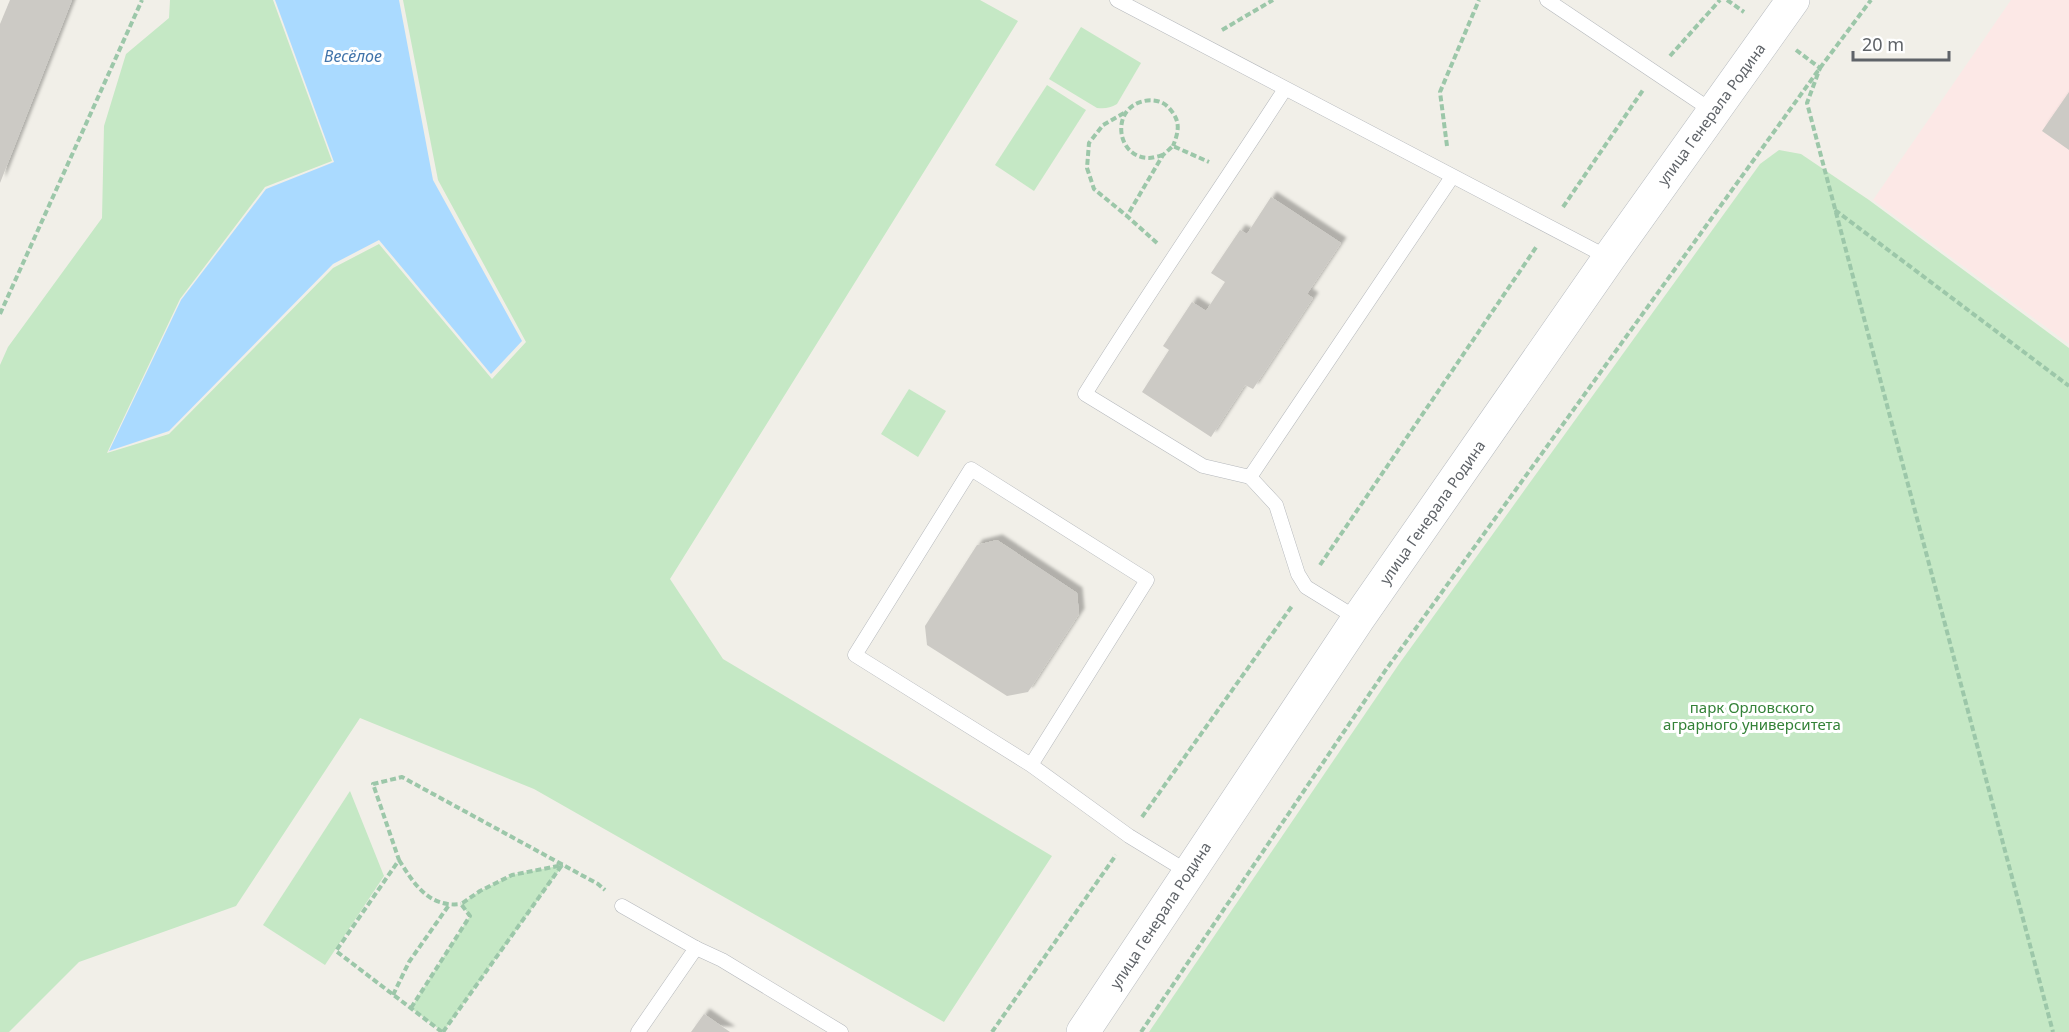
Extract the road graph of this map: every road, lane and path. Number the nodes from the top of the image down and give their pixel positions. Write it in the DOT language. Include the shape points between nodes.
graph roads {
  1 [pos="142,0"];
  2 [pos="1117,0"];
  3 [pos="1273,0"];
  4 [pos="1479,0"];
  5 [pos="1547,0"];
  6 [pos="1720,0"];
  7 [pos="1793,0"];
  8 [pos="1871,0"];
  9 [pos="1200,44"];
  10 [pos="1820,68"];
  11 [pos="1655,72"];
  12 [pos="1285,89"];
  13 [pos="1714,112"];
  14 [pos="1125,113"];
  15 [pos="1173,146"];
  16 [pos="1163,155"];
  17 [pos="1231,172"];
  18 [pos="1452,177"];
  19 [pos="1835,210"];
  20 [pos="1127,216"];
  21 [pos="1550,226"];
  22 [pos="1173,258"];
  23 [pos="1609,258"];
  24 [pos="0,314"];
  25 [pos="2069,387"];
  26 [pos="1250,477"];
  27 [pos="1306,587"];
  28 [pos="1358,619"];
  29 [pos="1031,765"];
  30 [pos="1129,836"];
  31 [pos="399,860"];
  32 [pos="563,865"];
  33 [pos="1188,873"];
  34 [pos="460,904"];
  35 [pos="449,905"];
  36 [pos="622,906"];
  37 [pos="696,948"];
  38 [pos="393,995"];
  39 [pos="411,1008"];
  40 [pos="443,1032"];
  41 [pos="638,1032"];
  42 [pos="842,1032"];
  43 [pos="992,1032"];
  44 [pos="1083,1032"];
  45 [pos="1141,1032"];
  46 [pos="2053,1032"];
  1 -- 24 [label="path"];
  2 -- 9 [label="lane"];
  3 -- 9 [label="path"];
  4 -- 18 [label="path" via="1440,92"];
  5 -- 11 [label="lane"];
  6 -- 11 [label="path"];
  7 -- 13 [label="main road, улица Генерала Родина"];
  8 -- 10 [label="path"];
  9 -- 12 [label="lane"];
  10 -- 19 [label="path" via="1806,103"];
  10 -- 45 [label="path" via="1385,670"];
  11 -- 13 [label="lane"];
  11 -- 21 [label="path"];
  12 -- 17 [label="lane"];
  12 -- 18 [label="lane"];
  13 -- 23 [label="main road, улица Генерала Родина"];
  14 -- 15 [label="path" via="1136,102 1151,99 1166,104 1176,116 1179,130"];
  14 -- 16 [label="path" via="1120,127 1124,142 1134,154 1148,158"];
  14 -- 20 [label="path" via="1103,125 1089,143 1087,168 1094,189"];
  15 -- 16 [label="path"];
  15 -- 17 [label="path"];
  16 -- 20 [label="path"];
  17 -- 22 [label="lane"];
  18 -- 21 [label="lane"];
  18 -- 26 [label="lane"];
  19 -- 25 [label="path"];
  19 -- 46 [label="path"];
  20 -- 22 [label="path"];
  21 -- 23 [label="lane"];
  21 -- 27 [label="path"];
  22 -- 26 [label="lane" via="1085,394 1203,466"];
  23 -- 28 [label="main road, улица Генерала Родина"];
  26 -- 27 [label="lane" via="1276,505 1298,574"];
  27 -- 28 [label="lane"];
  27 -- 30 [label="path"];
  28 -- 33 [label="main road, улица Генерала Родина"];
  29 -- 29 [label="lane" via="855,655 971,469 1147,580"];
  29 -- 30 [label="lane"];
  30 -- 33 [label="lane"];
  30 -- 43 [label="path"];
  31 -- 32 [label="path" via="373,784 402,777"];
  31 -- 35 [label="path" via="427,897"];
  31 -- 38 [label="path" via="336,951"];
  32 -- 34 [label="path" via="512,875"];
  32 -- 36 [label="path" via="598,884"];
  32 -- 40 [label="path"];
  33 -- 44 [label="main road, улица Генерала Родина"];
  34 -- 35 [label="path"];
  34 -- 39 [label="path" via="470,916"];
  35 -- 38 [label="path" via="409,962"];
  36 -- 37 [label="lane"];
  37 -- 41 [label="lane"];
  37 -- 42 [label="lane"];
  38 -- 39 [label="path"];
  39 -- 40 [label="path"];
}
